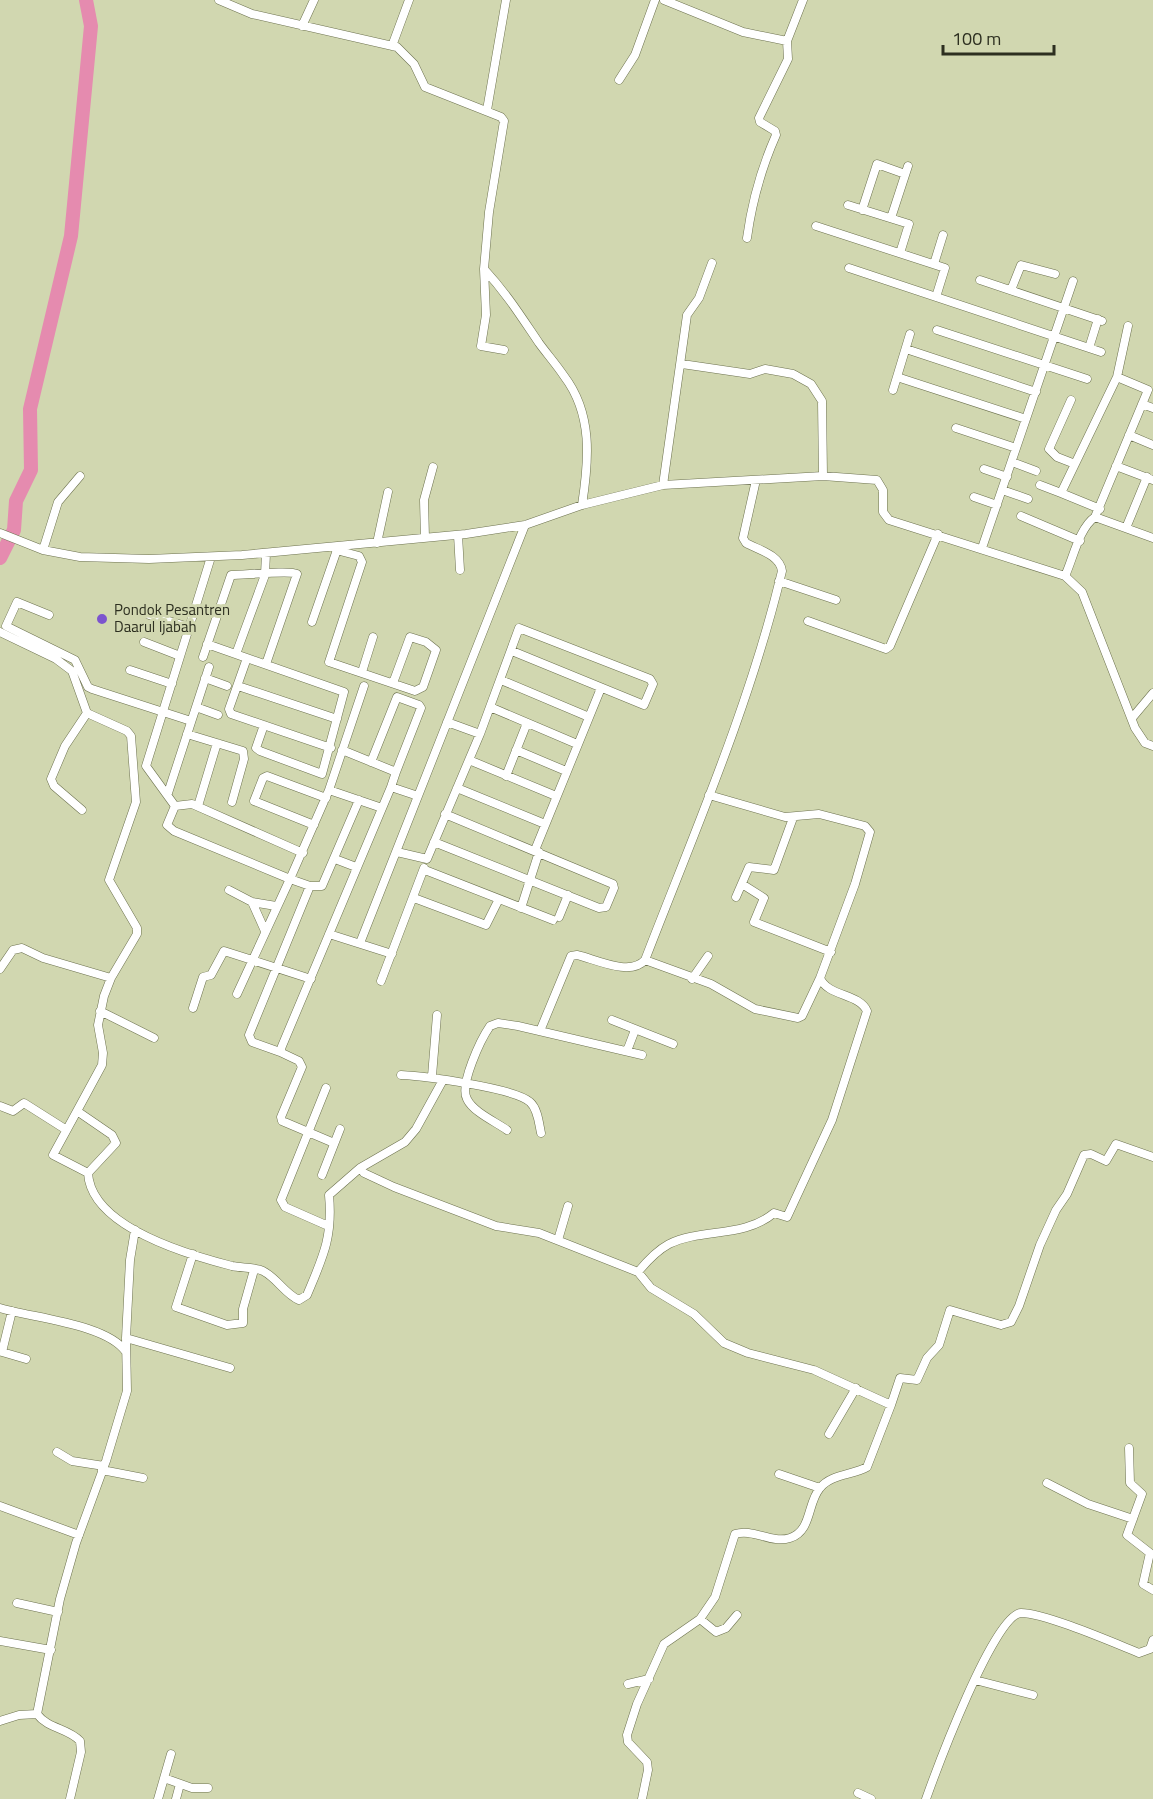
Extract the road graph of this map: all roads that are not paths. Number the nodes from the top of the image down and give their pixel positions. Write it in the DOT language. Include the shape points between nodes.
graph roads {
  1 [pos="219,0"];
  2 [pos="314,0"];
  3 [pos="409,0"];
  4 [pos="506,0"];
  5 [pos="655,0"];
  6 [pos="664,0"];
  7 [pos="803,0"];
  8 [pos="302,26"];
  9 [pos="787,40"];
  10 [pos="392,46"];
  11 [pos="619,80"];
  12 [pos="487,110"];
  13 [pos="848,205"];
  14 [pos="862,210"];
  15 [pos="891,218"];
  16 [pos="816,226"];
  17 [pos="942,235"];
  18 [pos="747,238"];
  19 [pos="900,253"];
  20 [pos="712,263"];
  21 [pos="934,264"];
  22 [pos="484,268"];
  23 [pos="849,268"];
  24 [pos="1055,274"];
  25 [pos="980,280"];
  26 [pos="1073,281"];
  27 [pos="1011,290"];
  28 [pos="936,297"];
  29 [pos="1064,308"];
  30 [pos="1128,326"];
  31 [pos="937,330"];
  32 [pos="910,334"];
  33 [pos="1054,336"];
  34 [pos="1089,348"];
  35 [pos="906,349"];
  36 [pos="504,350"];
  37 [pos="1101,352"];
  38 [pos="682,364"];
  39 [pos="1045,365"];
  40 [pos="897,377"];
  41 [pos="1117,377"];
  42 [pos="1087,379"];
  43 [pos="893,390"];
  44 [pos="1036,392"];
  45 [pos="1071,400"];
  46 [pos="1142,404"];
  47 [pos="1153,408"];
  48 [pos="1026,419"];
  49 [pos="956,428"];
  50 [pos="1129,435"];
  51 [pos="1153,445"];
  52 [pos="1016,448"];
  53 [pos="1012,462"];
  54 [pos="1075,464"];
  55 [pos="1116,466"];
  56 [pos="433,467"];
  57 [pos="984,469"];
  58 [pos="1036,471"];
  59 [pos="80,476"];
  60 [pos="823,476"];
  61 [pos="1007,477"];
  62 [pos="1150,479"];
  63 [pos="756,480"];
  64 [pos="663,485"];
  65 [pos="1040,485"];
  66 [pos="1002,490"];
  67 [pos="388,492"];
  68 [pos="1061,493"];
  69 [pos="974,497"];
  70 [pos="1028,499"];
  71 [pos="582,505"];
  72 [pos="997,505"];
  73 [pos="1100,508"];
  74 [pos="1021,516"];
  75 [pos="1095,517"];
  76 [pos="525,525"];
  77 [pos="1126,528"];
  78 [pos="2,533"];
  79 [pos="938,534"];
  80 [pos="458,535"];
  81 [pos="425,538"];
  82 [pos="1153,538"];
  83 [pos="1080,541"];
  84 [pos="377,543"];
  85 [pos="982,548"];
  86 [pos="337,549"];
  87 [pos="43,550"];
  88 [pos="266,553"];
  89 [pos="211,557"];
  90 [pos="460,570"];
  91 [pos="265,575"];
  92 [pos="1065,576"];
  93 [pos="779,581"];
  94 [pos="836,600"];
  95 [pos="49,615"];
  96 [pos="149,615"];
  97 [pos="808,621"];
  98 [pos="312,622"];
  99 [pos="189,627"];
  100 [pos="0,632"];
  101 [pos="373,637"];
  102 [pos="144,642"];
  103 [pos="207,644"];
  104 [pos="512,651"];
  105 [pos="236,654"];
  106 [pos="180,656"];
  107 [pos="203,657"];
  108 [pos="247,658"];
  109 [pos="266,664"];
  110 [pos="209,667"];
  111 [pos="130,670"];
  112 [pos="362,672"];
  113 [pos="205,678"];
  114 [pos="501,680"];
  115 [pos="393,683"];
  116 [pos="172,684"];
  117 [pos="227,686"];
  118 [pos="238,686"];
  119 [pos="364,686"];
  120 [pos="601,688"];
  121 [pos="1153,693"];
  122 [pos="196,707"];
  123 [pos="490,707"];
  124 [pos="163,712"];
  125 [pos="87,713"];
  126 [pos="218,715"];
  127 [pos="589,717"];
  128 [pos="1132,718"];
  129 [pos="337,719"];
  130 [pos="191,722"];
  131 [pos="447,722"];
  132 [pos="528,723"];
  133 [pos="264,726"];
  134 [pos="187,734"];
  135 [pos="480,734"];
  136 [pos="217,743"];
  137 [pos="577,744"];
  138 [pos="1153,746"];
  139 [pos="331,748"];
  140 [pos="342,750"];
  141 [pos="516,750"];
  142 [pos="469,760"];
  143 [pos="371,762"];
  144 [pos="566,771"];
  145 [pos="396,772"];
  146 [pos="506,776"];
  147 [pos="391,788"];
  148 [pos="457,788"];
  149 [pos="168,793"];
  150 [pos="327,794"];
  151 [pos="709,795"];
  152 [pos="418,796"];
  153 [pos="556,796"];
  154 [pos="359,800"];
  155 [pos="232,802"];
  156 [pos="175,806"];
  157 [pos="198,806"];
  158 [pos="381,808"];
  159 [pos="82,810"];
  160 [pos="445,814"];
  161 [pos="794,818"];
  162 [pos="545,824"];
  163 [pos="314,825"];
  164 [pos="434,842"];
  165 [pos="537,851"];
  166 [pos="397,852"];
  167 [pos="303,853"];
  168 [pos="334,859"];
  169 [pos="422,860"];
  170 [pos="356,867"];
  171 [pos="425,870"];
  172 [pos="290,879"];
  173 [pos="529,880"];
  174 [pos="742,884"];
  175 [pos="310,886"];
  176 [pos="229,890"];
  177 [pos="568,895"];
  178 [pos="736,897"];
  179 [pos="414,898"];
  180 [pos="499,899"];
  181 [pos="252,902"];
  182 [pos="276,906"];
  183 [pos="520,908"];
  184 [pos="265,931"];
  185 [pos="329,934"];
  186 [pos="360,943"];
  187 [pos="831,952"];
  188 [pos="392,954"];
  189 [pos="708,956"];
  190 [pos="252,960"];
  191 [pos="645,960"];
  192 [pos="0,969"];
  193 [pos="277,969"];
  194 [pos="111,978"];
  195 [pos="820,978"];
  196 [pos="311,979"];
  197 [pos="692,979"];
  198 [pos="381,981"];
  199 [pos="237,994"];
  200 [pos="193,1008"];
  201 [pos="100,1011"];
  202 [pos="437,1016"];
  203 [pos="612,1020"];
  204 [pos="635,1030"];
  205 [pos="540,1031"];
  206 [pos="154,1038"];
  207 [pos="673,1044"];
  208 [pos="627,1051"];
  209 [pos="280,1052"];
  210 [pos="642,1055"];
  211 [pos="401,1075"];
  212 [pos="432,1076"];
  213 [pos="443,1080"];
  214 [pos="464,1084"];
  215 [pos="326,1089"];
  216 [pos="0,1106"];
  217 [pos="78,1111"];
  218 [pos="340,1129"];
  219 [pos="65,1130"];
  220 [pos="507,1130"];
  221 [pos="308,1133"];
  222 [pos="541,1133"];
  223 [pos="334,1143"];
  224 [pos="1153,1157"];
  225 [pos="360,1168"];
  226 [pos="88,1173"];
  227 [pos="322,1175"];
  228 [pos="568,1206"];
  229 [pos="326,1226"];
  230 [pos="135,1230"];
  231 [pos="558,1240"];
  232 [pos="193,1254"];
  233 [pos="254,1270"];
  234 [pos="638,1272"];
  235 [pos="0,1308"];
  236 [pos="12,1311"];
  237 [pos="126,1338"];
  238 [pos="126,1352"];
  239 [pos="26,1359"];
  240 [pos="230,1368"];
  241 [pos="856,1388"];
  242 [pos="891,1405"];
  243 [pos="829,1434"];
  244 [pos="1129,1448"];
  245 [pos="57,1452"];
  246 [pos="103,1468"];
  247 [pos="779,1474"];
  248 [pos="143,1478"];
  249 [pos="1047,1484"];
  250 [pos="820,1488"];
  251 [pos="0,1506"];
  252 [pos="1133,1519"];
  253 [pos="79,1535"];
  254 [pos="1153,1590"];
  255 [pos="17,1603"];
  256 [pos="58,1612"];
  257 [pos="737,1615"];
  258 [pos="700,1619"];
  259 [pos="1153,1640"];
  260 [pos="0,1641"];
  261 [pos="51,1650"];
  262 [pos="649,1679"];
  263 [pos="975,1680"];
  264 [pos="628,1683"];
  265 [pos="1033,1695"];
  266 [pos="38,1714"];
  267 [pos="0,1722"];
  268 [pos="171,1754"];
  269 [pos="164,1779"];
  270 [pos="180,1784"];
  271 [pos="208,1788"];
  272 [pos="858,1793"];
  273 [pos="70,1799"];
  274 [pos="158,1799"];
  275 [pos="176,1799"];
  276 [pos="642,1799"];
  277 [pos="871,1799"];
  278 [pos="926,1799"];
  1 -- 8 [label="street" via="252,14"];
  2 -- 8 [label="street"];
  3 -- 10 [label="street"];
  4 -- 12 [label="street"];
  5 -- 11 [label="street" via="635,55"];
  6 -- 9 [label="street" via="743,32"];
  7 -- 9 [label="street"];
  8 -- 10 [label="street"];
  9 -- 18 [label="street" via="788,59 759,118 776,135 762,164"];
  10 -- 12 [label="street" via="406,55 425,87"];
  12 -- 22 [label="street" via="504,121"];
  13 -- 14 [label="street"];
  14 -- 15 [label="street"];
  14 -- 15 [label="street" via="877,164 906,170"];
  15 -- 19 [label="street" via="909,224"];
  16 -- 19 [label="street"];
  17 -- 21 [label="street"];
  19 -- 21 [label="street"];
  20 -- 38 [label="street" via="699,298 687,315"];
  21 -- 28 [label="street" via="945,267"];
  22 -- 36 [label="street" via="486,315 482,346"];
  22 -- 71 [label="street" via="565,376 580,406 587,437"];
  23 -- 28 [label="street"];
  24 -- 27 [label="street" via="1021,265"];
  25 -- 27 [label="street"];
  26 -- 29 [label="street"];
  27 -- 29 [label="street"];
  28 -- 33 [label="street"];
  29 -- 33 [label="street"];
  29 -- 34 [label="street" via="1100,320"];
  30 -- 41 [label="street"];
  31 -- 39 [label="street"];
  32 -- 35 [label="street"];
  33 -- 34 [label="street"];
  33 -- 39 [label="street"];
  34 -- 37 [label="street"];
  35 -- 40 [label="street"];
  35 -- 44 [label="street"];
  38 -- 60 [label="street" via="750,375 765,369 794,374 811,384 822,401"];
  38 -- 64 [label="street"];
  39 -- 42 [label="street"];
  39 -- 44 [label="street"];
  40 -- 43 [label="street"];
  40 -- 48 [label="street"];
  41 -- 46 [label="street" via="1148,390"];
  41 -- 54 [label="street"];
  44 -- 48 [label="street"];
  45 -- 54 [label="street" via="1049,449"];
  46 -- 47 [label="street"];
  46 -- 50 [label="street"];
  48 -- 52 [label="street"];
  49 -- 52 [label="street"];
  50 -- 51 [label="street"];
  50 -- 55 [label="street"];
  52 -- 53 [label="street"];
  53 -- 58 [label="street"];
  53 -- 61 [label="street"];
  54 -- 68 [label="street"];
  55 -- 62 [label="street"];
  55 -- 73 [label="street"];
  56 -- 81 [label="street" via="424,500"];
  57 -- 61 [label="street"];
  59 -- 87 [label="street" via="58,502"];
  60 -- 63 [label="street"];
  60 -- 79 [label="street" via="873,478 883,490 881,504 886,517"];
  61 -- 66 [label="street"];
  62 -- 77 [label="street"];
  63 -- 64 [label="street"];
  63 -- 93 [label="street" via="743,538 776,558 781,564"];
  64 -- 71 [label="street"];
  65 -- 68 [label="street"];
  66 -- 70 [label="street"];
  66 -- 72 [label="street"];
  67 -- 84 [label="street"];
  68 -- 73 [label="street"];
  69 -- 72 [label="street"];
  71 -- 76 [label="street"];
  72 -- 85 [label="street"];
  73 -- 75 [label="street"];
  74 -- 83 [label="street"];
  75 -- 77 [label="street"];
  75 -- 83 [label="street" via="1088,521"];
  76 -- 80 [label="street"];
  76 -- 131 [label="street"];
  77 -- 82 [label="street"];
  78 -- 87 [label="street"];
  79 -- 85 [label="street"];
  79 -- 97 [label="street" via="886,649"];
  80 -- 81 [label="street"];
  80 -- 90 [label="street"];
  81 -- 84 [label="street"];
  83 -- 92 [label="street"];
  84 -- 86 [label="street"];
  85 -- 92 [label="street"];
  86 -- 88 [label="street"];
  86 -- 98 [label="street"];
  86 -- 112 [label="street" via="359,556 362,562 329,662"];
  87 -- 89 [label="street" via="80,557"];
  88 -- 89 [label="street"];
  88 -- 91 [label="street"];
  89 -- 99 [label="street"];
  91 -- 103 [label="street" via="231,575"];
  91 -- 105 [label="street"];
  91 -- 109 [label="street" via="291,571 297,574"];
  92 -- 128 [label="street" via="1086,598"];
  93 -- 94 [label="street"];
  93 -- 151 [label="street" via="758,655"];
  95 -- 124 [label="street" via="17,602 6,626 75,660 88,687"];
  96 -- 99 [label="street"];
  99 -- 106 [label="street"];
  100 -- 125 [label="street" via="72,671"];
  101 -- 112 [label="street"];
  102 -- 106 [label="street"];
  103 -- 105 [label="street"];
  103 -- 107 [label="street"];
  104 -- 114 [label="street"];
  104 -- 120 [label="street"];
  104 -- 120 [label="street" via="519,627 650,679 653,684 644,705"];
  105 -- 108 [label="street"];
  106 -- 116 [label="street"];
  108 -- 109 [label="street"];
  108 -- 118 [label="street"];
  109 -- 129 [label="street" via="344,692"];
  110 -- 113 [label="street"];
  111 -- 116 [label="street"];
  112 -- 115 [label="street"];
  113 -- 117 [label="street"];
  113 -- 122 [label="street"];
  114 -- 123 [label="street"];
  114 -- 127 [label="street"];
  115 -- 115 [label="street" via="415,692 423,687 436,650 410,638"];
  116 -- 124 [label="street"];
  118 -- 129 [label="street"];
  118 -- 133 [label="street" via="231,714"];
  119 -- 140 [label="street"];
  120 -- 127 [label="street"];
  121 -- 128 [label="street"];
  122 -- 126 [label="street"];
  122 -- 130 [label="street"];
  123 -- 132 [label="street"];
  123 -- 135 [label="street"];
  124 -- 130 [label="street"];
  124 -- 149 [label="street" via="146,766"];
  125 -- 159 [label="street" via="65,746 51,779"];
  125 -- 194 [label="street" via="131,736 136,781 132,817 108,880 137,934"];
  127 -- 137 [label="street"];
  128 -- 138 [label="street" via="1145,743"];
  129 -- 139 [label="street"];
  130 -- 134 [label="street"];
  131 -- 135 [label="street"];
  131 -- 152 [label="street"];
  132 -- 137 [label="street"];
  132 -- 141 [label="street"];
  133 -- 139 [label="street"];
  133 -- 139 [label="street" via="256,748 322,774"];
  134 -- 136 [label="street"];
  134 -- 149 [label="street"];
  135 -- 142 [label="street"];
  136 -- 155 [label="street" via="245,754"];
  136 -- 157 [label="street"];
  137 -- 144 [label="street"];
  140 -- 143 [label="street"];
  140 -- 150 [label="street"];
  141 -- 144 [label="street"];
  141 -- 146 [label="street"];
  142 -- 146 [label="street"];
  142 -- 148 [label="street"];
  143 -- 145 [label="street"];
  143 -- 145 [label="street" via="397,698 419,705"];
  144 -- 153 [label="street"];
  145 -- 147 [label="street"];
  146 -- 153 [label="street"];
  147 -- 152 [label="street"];
  147 -- 158 [label="street"];
  148 -- 160 [label="street"];
  148 -- 162 [label="street"];
  149 -- 156 [label="street"];
  150 -- 154 [label="street"];
  150 -- 163 [label="street"];
  150 -- 163 [label="street" via="267,776 262,778 254,801"];
  151 -- 161 [label="street"];
  151 -- 191 [label="street"];
  152 -- 166 [label="street"];
  153 -- 162 [label="street"];
  154 -- 158 [label="street"];
  154 -- 168 [label="street"];
  156 -- 157 [label="street" via="185,802"];
  156 -- 172 [label="street" via="167,819 170,829"];
  157 -- 167 [label="street"];
  158 -- 170 [label="street"];
  160 -- 164 [label="street"];
  160 -- 165 [label="street"];
  161 -- 174 [label="street" via="774,870 752,865"];
  161 -- 187 [label="street" via="819,814 865,826 870,832"];
  162 -- 165 [label="street"];
  163 -- 167 [label="street"];
  164 -- 169 [label="street"];
  164 -- 173 [label="street"];
  165 -- 173 [label="street"];
  165 -- 177 [label="street" via="614,886 603,909"];
  166 -- 169 [label="street"];
  166 -- 186 [label="street"];
  167 -- 172 [label="street"];
  168 -- 170 [label="street"];
  168 -- 175 [label="street" via="322,886"];
  169 -- 171 [label="street"];
  170 -- 185 [label="street"];
  171 -- 179 [label="street"];
  171 -- 180 [label="street"];
  172 -- 175 [label="street"];
  172 -- 182 [label="street"];
  173 -- 177 [label="street"];
  173 -- 183 [label="street"];
  174 -- 178 [label="street"];
  174 -- 187 [label="street" via="764,898 754,922"];
  175 -- 193 [label="street"];
  176 -- 181 [label="street"];
  177 -- 183 [label="street" via="556,919"];
  179 -- 180 [label="street" via="486,925"];
  179 -- 188 [label="street"];
  180 -- 183 [label="street"];
  181 -- 182 [label="street"];
  181 -- 184 [label="street"];
  182 -- 184 [label="street"];
  184 -- 190 [label="street"];
  185 -- 186 [label="street"];
  185 -- 196 [label="street"];
  186 -- 188 [label="street"];
  187 -- 195 [label="street"];
  188 -- 198 [label="street"];
  189 -- 197 [label="street"];
  190 -- 193 [label="street"];
  190 -- 199 [label="street"];
  190 -- 200 [label="street" via="222,953 211,975 203,977"];
  191 -- 197 [label="street"];
  191 -- 205 [label="street" via="628,968 572,955"];
  192 -- 194 [label="street" via="13,950 22,948"];
  193 -- 196 [label="street"];
  193 -- 209 [label="street" via="249,1035 252,1042"];
  194 -- 201 [label="street"];
  195 -- 197 [label="street" via="800,1018 755,1009 711,984"];
  195 -- 234 [label="street" via="823,985 859,1002 867,1011 832,1120 787,1217 776,1212 758,1224 676,1241 656,1251"];
  196 -- 209 [label="street"];
  201 -- 206 [label="street"];
  201 -- 217 [label="street" via="102,1065"];
  202 -- 212 [label="street"];
  203 -- 204 [label="street"];
  204 -- 207 [label="street"];
  204 -- 208 [label="street"];
  205 -- 208 [label="street"];
  205 -- 214 [label="street" via="498,1023 490,1026"];
  208 -- 210 [label="street"];
  209 -- 221 [label="street" via="299,1061 302,1067 282,1121"];
  211 -- 212 [label="street"];
  212 -- 213 [label="street"];
  213 -- 214 [label="street"];
  213 -- 225 [label="street" via="405,1142"];
  214 -- 220 [label="street" via="468,1102"];
  214 -- 222 [label="street" via="527,1100 535,1109"];
  215 -- 221 [label="street"];
  216 -- 219 [label="street" via="13,1111 24,1103"];
  217 -- 219 [label="street"];
  217 -- 226 [label="street" via="112,1134 116,1143"];
  218 -- 223 [label="street"];
  219 -- 226 [label="street" via="53,1155"];
  221 -- 223 [label="street"];
  221 -- 229 [label="street" via="281,1200 285,1207"];
  223 -- 227 [label="street"];
  224 -- 242 [label="street" via="1116,1144 1106,1161 1084,1155 1040,1245 1011,1322 1001,1325 950,1310 937,1350 927,1358 918,1380 900,1378"];
  225 -- 231 [label="street" via="399,1189 495,1226"];
  225 -- 233 [label="street" via="329,1195 329,1235 305,1299 294,1298 264,1271"];
  226 -- 230 [label="street" via="91,1188 105,1207"];
  228 -- 231 [label="street"];
  230 -- 232 [label="street"];
  230 -- 237 [label="street"];
  231 -- 234 [label="street"];
  232 -- 233 [label="street"];
  232 -- 233 [label="street" via="176,1307 227,1325 243,1323 243,1308"];
  234 -- 241 [label="street" via="651,1288 705,1322 724,1343 814,1370"];
  235 -- 236 [label="street"];
  236 -- 238 [label="street" via="96,1332 114,1339"];
  236 -- 239 [label="street" via="2,1352"];
  237 -- 238 [label="street"];
  237 -- 240 [label="street"];
  238 -- 246 [label="street" via="127,1391"];
  241 -- 242 [label="street"];
  241 -- 243 [label="street"];
  242 -- 250 [label="street" via="867,1467 837,1477"];
  244 -- 252 [label="street" via="1130,1484 1142,1494"];
  245 -- 246 [label="street"];
  246 -- 248 [label="street"];
  246 -- 253 [label="street"];
  247 -- 250 [label="street"];
  249 -- 252 [label="street" via="1088,1504"];
  250 -- 258 [label="street" via="804,1528 794,1537 777,1540 742,1532 734,1535 715,1597"];
  251 -- 253 [label="street"];
  252 -- 254 [label="street" via="1128,1538 1150,1553 1143,1584"];
  253 -- 256 [label="street"];
  255 -- 256 [label="street"];
  256 -- 261 [label="street"];
  257 -- 258 [label="street" via="726,1628 716,1632"];
  258 -- 262 [label="street" via="664,1644"];
  259 -- 263 [label="street" via="1150,1649 1139,1653 1068,1626 1017,1614 992,1645"];
  260 -- 261 [label="street"];
  261 -- 266 [label="street"];
  262 -- 264 [label="street"];
  262 -- 276 [label="street" via="627,1735 627,1742 647,1762"];
  263 -- 265 [label="street"];
  263 -- 278 [label="street"];
  266 -- 267 [label="street"];
  266 -- 273 [label="street" via="48,1724 80,1741"];
  268 -- 269 [label="street"];
  269 -- 270 [label="street"];
  269 -- 274 [label="street"];
  270 -- 271 [label="street"];
  270 -- 275 [label="street"];
  272 -- 277 [label="street"];
}
